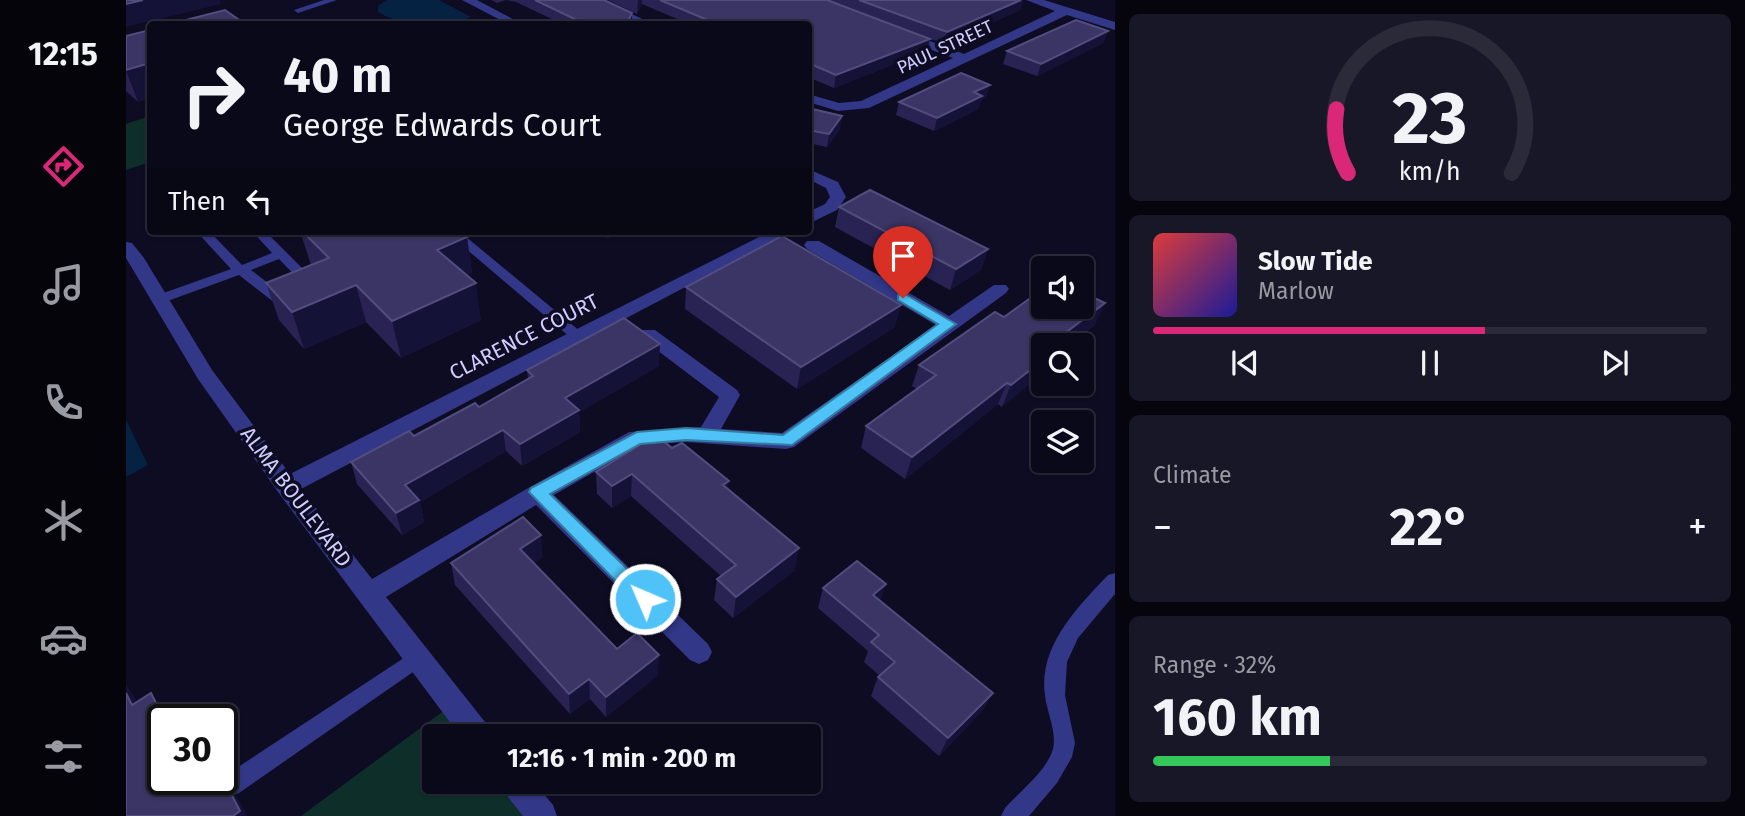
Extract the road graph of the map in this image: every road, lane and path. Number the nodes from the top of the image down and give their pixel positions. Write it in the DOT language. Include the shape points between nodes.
graph roads {
  1 [pos="333,0"];
  2 [pos="468,0"];
  3 [pos="592,0"];
  4 [pos="1032,0"];
  5 [pos="298,10"];
  6 [pos="1065,10"];
  7 [pos="510,21"];
  8 [pos="640,21"];
  9 [pos="1115,26"];
  10 [pos="894,31"];
  11 [pos="964,58"];
  12 [pos="812,99"];
  13 [pos="812,175"];
  14 [pos="812,217"];
  15 [pos="206,235"];
  16 [pos="262,235"];
  17 [pos="456,235"];
  18 [pos="776,235"];
  19 [pos="813,245"];
  20 [pos="126,247"];
  21 [pos="281,254"];
  22 [pos="240,270"];
  23 [pos="1000,289"];
  24 [pos="160,299"];
  25 [pos="948,324"];
  26 [pos="648,334"];
  27 [pos="576,335"];
  28 [pos="707,435"];
  29 [pos="286,486"];
  30 [pos="538,492"];
  31 [pos="1115,581"];
  32 [pos="369,594"];
  33 [pos="699,652"];
  34 [pos="419,657"];
  35 [pos="469,724"];
  36 [pos="238,780"];
  37 [pos="525,794"];
  38 [pos="542,816"];
  39 [pos="1013,816"];
  1 -- 5 [label="lane"];
  2 -- 7 [label="street"];
  3 -- 8 [label="street"];
  4 -- 6 [label="street"];
  6 -- 9 [label="street"];
  6 -- 11 [label="street, PAUL STREET"];
  10 -- 11 [label="street"];
  11 -- 12 [label="street, PAUL STREET" via="864,104 838,107"];
  13 -- 14 [label="street" via="832,185 838,197 831,207"];
  15 -- 22 [label="lane"];
  16 -- 21 [label="lane"];
  17 -- 27 [label="lane"];
  18 -- 27 [label="street, CLARENCE COURT"];
  19 -- 25 [label="street"];
  20 -- 24 [label="street, ALMA BOULEVARD"];
  21 -- 22 [label="lane"];
  21 -- 22 [label="lane" via="314,292 282,302"];
  22 -- 24 [label="lane"];
  23 -- 25 [label="street"];
  24 -- 29 [label="street, ALMA BOULEVARD" via="205,374"];
  25 -- 28 [label="street" via="786,441"];
  26 -- 28 [label="street" via="730,395"];
  27 -- 29 [label="street, CLARENCE COURT"];
  28 -- 30 [label="street" via="637,438"];
  29 -- 32 [label="street, ALMA BOULEVARD"];
  30 -- 32 [label="street"];
  30 -- 33 [label="street"];
  31 -- 39 [label="lane" via="1080,618 1060,652 1053,683 1065,747 1048,778"];
  32 -- 34 [label="street, ALMA BOULEVARD"];
  34 -- 35 [label="street, ALMA BOULEVARD"];
  34 -- 36 [label="lane"];
  37 -- 38 [label="street"];
}
